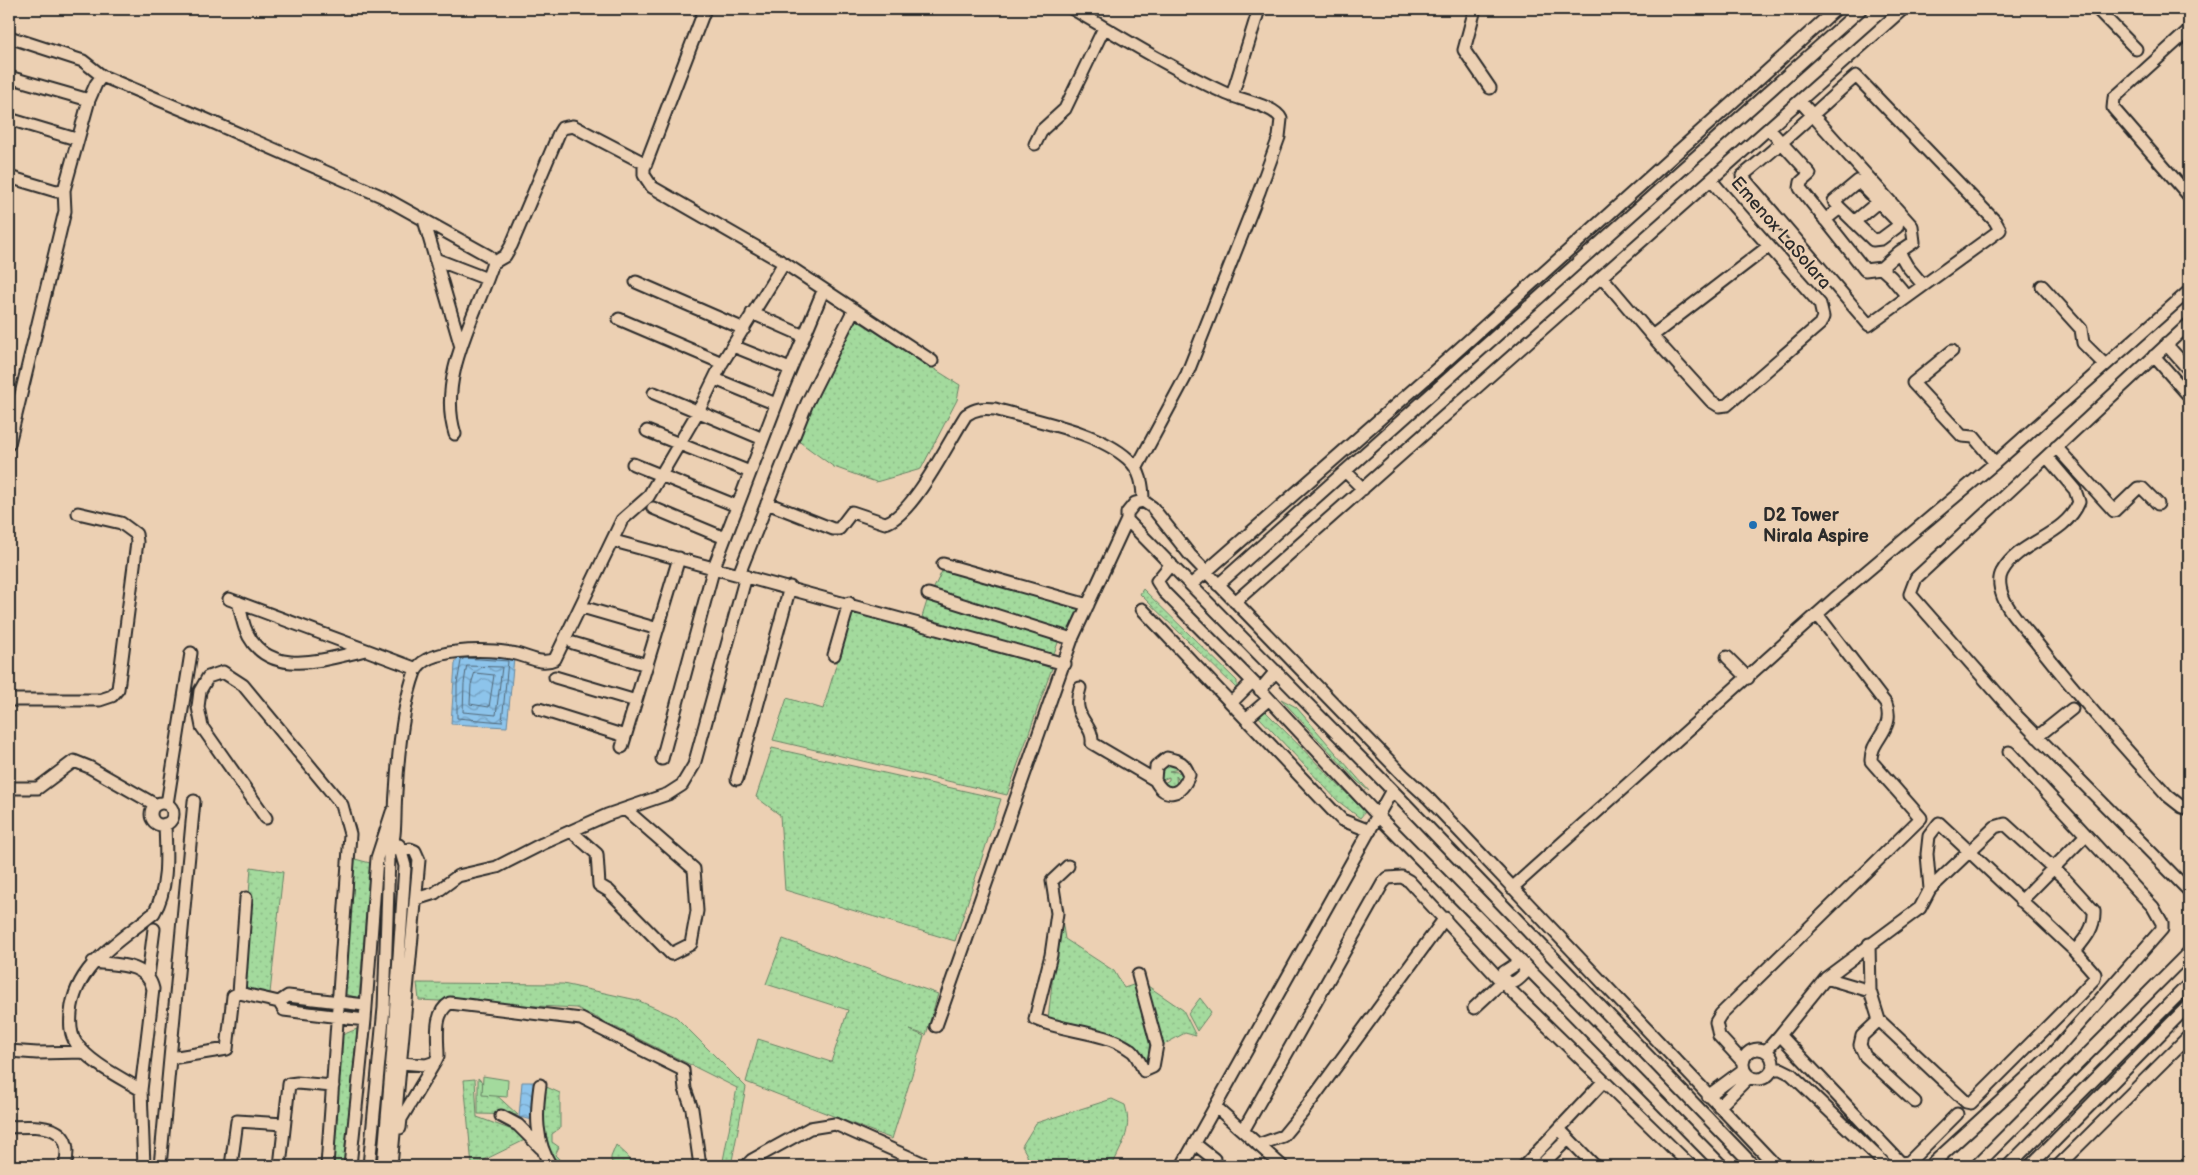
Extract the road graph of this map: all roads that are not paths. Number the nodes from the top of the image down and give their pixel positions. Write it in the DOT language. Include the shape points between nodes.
graph roads {
  1 [pos="705,9"];
  2 [pos="1073,9"];
  3 [pos="1259,9"];
  4 [pos="1475,9"];
  5 [pos="1836,9"];
  6 [pos="1861,9"];
  7 [pos="1903,9"];
  8 [pos="2097,9"];
  9 [pos="1104,28"];
  10 [pos="2189,30"];
  11 [pos="9,37"];
  12 [pos="2136,49"];
  13 [pos="102,76"];
  14 [pos="9,77"];
  15 [pos="1490,88"];
  16 [pos="1232,96"];
  17 [pos="89,100"];
  18 [pos="1800,101"];
  19 [pos="1812,114"];
  20 [pos="9,119"];
  21 [pos="1768,129"];
  22 [pos="76,139"];
  23 [pos="1035,144"];
  24 [pos="1782,144"];
  25 [pos="645,166"];
  26 [pos="9,177"];
  27 [pos="1711,180"];
  28 [pos="64,190"];
  29 [pos="2189,196"];
  30 [pos="1878,202"];
  31 [pos="1840,208"];
  32 [pos="424,220"];
  33 [pos="1825,220"];
  34 [pos="1854,222"];
  35 [pos="1769,246"];
  36 [pos="1899,252"];
  37 [pos="435,259"];
  38 [pos="784,263"];
  39 [pos="493,264"];
  40 [pos="1881,268"];
  41 [pos="1602,277"];
  42 [pos="487,279"];
  43 [pos="636,282"];
  44 [pos="1923,285"];
  45 [pos="2042,286"];
  46 [pos="2189,290"];
  47 [pos="823,291"];
  48 [pos="1907,296"];
  49 [pos="853,311"];
  50 [pos="752,313"];
  51 [pos="619,319"];
  52 [pos="2189,324"];
  53 [pos="744,329"];
  54 [pos="804,336"];
  55 [pos="1652,336"];
  56 [pos="2166,344"];
  57 [pos="733,346"];
  58 [pos="461,347"];
  59 [pos="1952,351"];
  60 [pos="2154,356"];
  61 [pos="932,361"];
  62 [pos="722,364"];
  63 [pos="2105,365"];
  64 [pos="790,369"];
  65 [pos="2189,370"];
  66 [pos="715,379"];
  67 [pos="654,393"];
  68 [pos="2189,396"];
  69 [pos="776,404"];
  70 [pos="699,410"];
  71 [pos="647,431"];
  72 [pos="455,434"];
  73 [pos="763,439"];
  74 [pos="679,443"];
  75 [pos="9,444"];
  76 [pos="2056,447"];
  77 [pos="2047,457"];
  78 [pos="1995,462"];
  79 [pos="633,464"];
  80 [pos="1136,469"];
  81 [pos="1345,471"];
  82 [pos="750,472"];
  83 [pos="662,474"];
  84 [pos="1363,490"];
  85 [pos="1143,501"];
  86 [pos="767,503"];
  87 [pos="2158,504"];
  88 [pos="737,506"];
  89 [pos="653,508"];
  90 [pos="78,513"];
  91 [pos="1127,520"];
  92 [pos="725,538"];
  93 [pos="614,541"];
  94 [pos="679,558"];
  95 [pos="943,564"];
  96 [pos="1171,564"];
  97 [pos="714,567"];
  98 [pos="1206,572"];
  99 [pos="743,575"];
  100 [pos="1192,584"];
  101 [pos="1218,585"];
  102 [pos="790,587"];
  103 [pos="928,594"];
  104 [pos="1235,602"];
  105 [pos="848,603"];
  106 [pos="1088,604"];
  107 [pos="582,607"];
  108 [pos="1142,609"];
  109 [pos="1817,614"];
  110 [pos="658,629"];
  111 [pos="1072,640"];
  112 [pos="574,643"];
  113 [pos="366,650"];
  114 [pos="191,653"];
  115 [pos="834,655"];
  116 [pos="1727,657"];
  117 [pos="1065,664"];
  118 [pos="647,665"];
  119 [pos="416,669"];
  120 [pos="1276,671"];
  121 [pos="555,677"];
  122 [pos="1748,678"];
  123 [pos="1256,686"];
  124 [pos="1080,688"];
  125 [pos="9,700"];
  126 [pos="1269,700"];
  127 [pos="636,701"];
  128 [pos="1231,703"];
  129 [pos="539,709"];
  130 [pos="2072,709"];
  131 [pos="1246,719"];
  132 [pos="2038,737"];
  133 [pos="2009,752"];
  134 [pos="662,759"];
  135 [pos="737,779"];
  136 [pos="1154,780"];
  137 [pos="9,788"];
  138 [pos="1392,790"];
  139 [pos="194,801"];
  140 [pos="161,804"];
  141 [pos="395,806"];
  142 [pos="625,809"];
  143 [pos="2189,809"];
  144 [pos="1378,816"];
  145 [pos="266,818"];
  146 [pos="1919,822"];
  147 [pos="165,824"];
  148 [pos="571,831"];
  149 [pos="1370,831"];
  150 [pos="1932,832"];
  151 [pos="2086,834"];
  152 [pos="395,839"];
  153 [pos="402,851"];
  154 [pos="1970,851"];
  155 [pos="1068,866"];
  156 [pos="2053,868"];
  157 [pos="1512,888"];
  158 [pos="1930,889"];
  159 [pos="2189,891"];
  160 [pos="246,898"];
  161 [pos="416,898"];
  162 [pos="2021,901"];
  163 [pos="1444,918"];
  164 [pos="154,929"];
  165 [pos="1869,944"];
  166 [pos="2075,951"];
  167 [pos="2189,952"];
  168 [pos="386,961"];
  169 [pos="1580,961"];
  170 [pos="93,962"];
  171 [pos="399,962"];
  172 [pos="1524,965"];
  173 [pos="1566,972"];
  174 [pos="1138,975"];
  175 [pos="148,976"];
  176 [pos="1826,978"];
  177 [pos="1503,981"];
  178 [pos="2189,984"];
  179 [pos="1870,991"];
  180 [pos="239,993"];
  181 [pos="279,1002"];
  182 [pos="339,1002"];
  183 [pos="2189,1005"];
  184 [pos="365,1006"];
  185 [pos="1474,1008"];
  186 [pos="338,1016"];
  187 [pos="365,1020"];
  188 [pos="1879,1020"];
  189 [pos="936,1026"];
  190 [pos="1780,1035"];
  191 [pos="2189,1036"];
  192 [pos="2036,1039"];
  193 [pos="9,1051"];
  194 [pos="1766,1051"];
  195 [pos="84,1052"];
  196 [pos="2053,1053"];
  197 [pos="171,1058"];
  198 [pos="435,1062"];
  199 [pos="401,1063"];
  200 [pos="1745,1069"];
  201 [pos="1772,1069"];
  202 [pos="1603,1082"];
  203 [pos="540,1085"];
  204 [pos="333,1086"];
  205 [pos="141,1090"];
  206 [pos="1708,1096"];
  207 [pos="1915,1102"];
  208 [pos="1216,1107"];
  209 [pos="1719,1108"];
  210 [pos="1957,1114"];
  211 [pos="501,1116"];
  212 [pos="284,1124"];
  213 [pos="9,1127"];
  214 [pos="1560,1130"];
  215 [pos="1243,1131"];
  216 [pos="1568,1139"];
  217 [pos="1195,1144"];
  218 [pos="1258,1145"];
  219 [pos="544,1155"];
  220 [pos="65,1166"];
  221 [pos="144,1166"];
  222 [pos="160,1166"];
  223 [pos="231,1166"];
  224 [pos="280,1166"];
  225 [pos="327,1166"];
  226 [pos="350,1166"];
  227 [pos="369,1166"];
  228 [pos="383,1166"];
  229 [pos="391,1166"];
  230 [pos="397,1166"];
  231 [pos="551,1166"];
  232 [pos="700,1166"];
  233 [pos="746,1166"];
  234 [pos="929,1166"];
  235 [pos="1182,1166"];
  236 [pos="1213,1166"];
  237 [pos="1282,1166"];
  238 [pos="1524,1166"];
  239 [pos="1540,1166"];
  240 [pos="1595,1166"];
  241 [pos="1691,1166"];
  242 [pos="1722,1166"];
  243 [pos="1754,1166"];
  244 [pos="1776,1166"];
  245 [pos="1887,1166"];
  246 [pos="1930,1166"];
  247 [pos="1976,1166"];
  248 [pos="2008,1166"];
  249 [pos="2030,1166"];
  250 [pos="2058,1166"];
  1 -- 25 [label="street"];
  2 -- 9 [label="street"];
  3 -- 16 [label="street"];
  4 -- 15 [label="street" via="1464,50"];
  5 -- 98 [label="street" via="1447,360"];
  6 -- 81 [label="street"];
  7 -- 18 [label="street"];
  8 -- 12 [label="street"];
  9 -- 16 [label="street"];
  9 -- 23 [label="street" via="1065,109 1042,130"];
  10 -- 29 [label="street" via="2112,103"];
  11 -- 13 [label="street" via="83,61"];
  13 -- 17 [label="street"];
  13 -- 32 [label="street" via="358,186"];
  14 -- 17 [label="street"];
  16 -- 80 [label="street" via="1279,113 1282,126 1186,374"];
  17 -- 22 [label="street"];
  18 -- 19 [label="street"];
  18 -- 21 [label="street"];
  19 -- 24 [label="street"];
  19 -- 36 [label="street" via="1912,226 1914,242"];
  19 -- 44 [label="street" via="1856,76 1999,226 1998,234"];
  20 -- 22 [label="street"];
  21 -- 24 [label="street"];
  21 -- 27 [label="street"];
  22 -- 28 [label="street"];
  24 -- 33 [label="street" via="1810,174 1801,182 1800,188"];
  24 -- 48 [label="street" via="1742,176 1869,325"];
  25 -- 38 [label="street" via="644,175 652,186"];
  25 -- 39 [label="street" via="640,160 580,128 562,128 511,246 505,256"];
  26 -- 28 [label="street" via="56,191"];
  27 -- 35 [label="street, Emenox LaSolara"];
  27 -- 41 [label="street"];
  28 -- 75 [label="street" via="65,210"];
  30 -- 31 [label="street" via="1858,181 1834,201"];
  30 -- 34 [label="street"];
  30 -- 34 [label="street" via="1898,222 1897,227 1881,240 1873,240"];
  31 -- 33 [label="street"];
  31 -- 34 [label="street"];
  32 -- 37 [label="street"];
  32 -- 39 [label="street" via="489,256"];
  33 -- 40 [label="street" via="1865,270"];
  35 -- 55 [label="street"];
  35 -- 55 [label="street, Emenox LaSolara" via="1820,304 1823,318 1727,405 1715,404"];
  36 -- 40 [label="street"];
  36 -- 44 [label="street"];
  37 -- 42 [label="street"];
  37 -- 58 [label="street"];
  38 -- 47 [label="street"];
  38 -- 50 [label="street"];
  39 -- 42 [label="street"];
  40 -- 48 [label="street"];
  41 -- 55 [label="street"];
  41 -- 84 [label="street"];
  42 -- 58 [label="street"];
  43 -- 53 [label="street"];
  44 -- 48 [label="street"];
  45 -- 63 [label="street" via="2081,329 2083,343"];
  46 -- 63 [label="street"];
  47 -- 49 [label="street"];
  47 -- 54 [label="street"];
  49 -- 61 [label="street"];
  49 -- 86 [label="street" via="807,402"];
  50 -- 53 [label="street"];
  50 -- 54 [label="street"];
  51 -- 62 [label="street"];
  52 -- 56 [label="street"];
  53 -- 57 [label="street"];
  54 -- 64 [label="street"];
  56 -- 60 [label="street"];
  56 -- 65 [label="street"];
  57 -- 62 [label="street"];
  57 -- 64 [label="street"];
  58 -- 72 [label="street" via="452,386"];
  59 -- 78 [label="street" via="1914,383 1962,436 1972,435"];
  60 -- 68 [label="street"];
  60 -- 76 [label="street"];
  62 -- 66 [label="street"];
  63 -- 78 [label="street"];
  64 -- 69 [label="street"];
  66 -- 69 [label="street"];
  66 -- 70 [label="street"];
  67 -- 70 [label="street"];
  69 -- 73 [label="street"];
  70 -- 73 [label="street"];
  70 -- 74 [label="street"];
  71 -- 74 [label="street"];
  73 -- 82 [label="street"];
  74 -- 82 [label="street"];
  74 -- 83 [label="street"];
  76 -- 77 [label="street"];
  76 -- 87 [label="street" via="2114,511 2138,488"];
  77 -- 132 [label="street" via="1916,578 1910,594"];
  77 -- 143 [label="street" via="2075,490 2079,502 2074,515 2061,526 2012,558 1999,580 2003,599 2073,688 2168,796"];
  78 -- 109 [label="street"];
  79 -- 83 [label="street"];
  80 -- 85 [label="street" via="1142,484"];
  80 -- 86 [label="street" via="1111,447 1094,440 983,408 966,415 927,480 890,522 852,512 843,526 833,529"];
  81 -- 84 [label="street"];
  81 -- 101 [label="street"];
  82 -- 88 [label="street"];
  83 -- 88 [label="street"];
  83 -- 93 [label="street" via="648,497 622,520"];
  84 -- 104 [label="street"];
  85 -- 91 [label="street" via="1135,503 1127,513"];
  85 -- 98 [label="street" via="1152,507"];
  86 -- 99 [label="street"];
  88 -- 92 [label="street"];
  89 -- 92 [label="street"];
  90 -- 125 [label="street" via="121,523 136,534 118,689 112,696 100,700"];
  91 -- 96 [label="street"];
  91 -- 106 [label="street"];
  92 -- 97 [label="street"];
  93 -- 94 [label="street"];
  93 -- 107 [label="street"];
  94 -- 97 [label="street"];
  94 -- 110 [label="street"];
  95 -- 106 [label="street"];
  96 -- 100 [label="street"];
  96 -- 123 [label="street" via="1158,577 1158,585"];
  97 -- 99 [label="street"];
  97 -- 134 [label="street"];
  98 -- 100 [label="street"];
  98 -- 101 [label="street"];
  99 -- 102 [label="street"];
  99 -- 142 [label="street" via="689,775 682,785 668,794"];
  100 -- 120 [label="street"];
  101 -- 104 [label="street"];
  102 -- 105 [label="street"];
  102 -- 135 [label="street"];
  103 -- 111 [label="street"];
  104 -- 157 [label="street"];
  105 -- 115 [label="street"];
  105 -- 117 [label="street"];
  106 -- 111 [label="street"];
  107 -- 110 [label="street"];
  107 -- 119 [label="street" via="555,659 549,662 511,653 449,652 430,656"];
  108 -- 128 [label="street"];
  109 -- 122 [label="street"];
  109 -- 146 [label="street" via="1886,704 1888,723 1871,761 1921,816"];
  110 -- 118 [label="street"];
  111 -- 117 [label="street"];
  112 -- 118 [label="street"];
  113 -- 113 [label="street" via="234,600 246,630 258,648 282,662 312,662"];
  113 -- 119 [label="street"];
  114 -- 140 [label="street"];
  116 -- 122 [label="street"];
  117 -- 189 [label="street"];
  118 -- 127 [label="street"];
  119 -- 141 [label="street" via="410,688"];
  120 -- 123 [label="street"];
  120 -- 138 [label="street"];
  121 -- 127 [label="street"];
  122 -- 157 [label="street"];
  123 -- 126 [label="street"];
  123 -- 128 [label="street"];
  124 -- 136 [label="street" via="1077,706 1093,736 1092,743"];
  126 -- 131 [label="street"];
  126 -- 144 [label="street"];
  127 -- 129 [label="street" via="624,741"];
  128 -- 131 [label="street"];
  130 -- 132 [label="street"];
  131 -- 149 [label="street" via="1333,812 1352,825"];
  132 -- 159 [label="street"];
  133 -- 151 [label="street"];
  137 -- 140 [label="street" via="38,788 74,761"];
  138 -- 144 [label="street"];
  138 -- 173 [label="street"];
  139 -- 197 [label="street"];
  140 -- 147 [label="street" via="172,809 173,817"];
  140 -- 147 [label="street" via="152,811 152,819 158,824"];
  141 -- 152 [label="street"];
  141 -- 184 [label="street" via="377,858"];
  142 -- 148 [label="street"];
  142 -- 148 [label="street" via="694,869 697,911 691,944 671,954 608,891 598,885 597,854"];
  144 -- 149 [label="street"];
  144 -- 172 [label="street"];
  145 -- 182 [label="street" via="202,727 198,707 200,691 208,677 224,672 243,685 342,805 350,834"];
  146 -- 150 [label="street"];
  146 -- 200 [label="street" via="1721,1014 1716,1022 1719,1036"];
  147 -- 170 [label="street" via="166,858 159,905 154,913"];
  148 -- 161 [label="street" via="498,867 458,876 435,893"];
  149 -- 208 [label="street"];
  150 -- 154 [label="street" via="1940,823"];
  150 -- 158 [label="street" via="1927,854"];
  151 -- 156 [label="street"];
  151 -- 196 [label="street" via="2153,907 2162,923 2162,930"];
  152 -- 153 [label="street"];
  152 -- 168 [label="street" via="389,857"];
  153 -- 161 [label="street" via="410,848 418,854"];
  153 -- 171 [label="street" via="405,866"];
  154 -- 156 [label="street" via="2002,823"];
  154 -- 158 [label="street"];
  154 -- 162 [label="street"];
  155 -- 174 [label="street" via="1052,881 1056,921 1052,955 1035,1019 1050,1026 1097,1034 1133,1052 1144,1071 1153,1067 1157,1045"];
  156 -- 162 [label="street"];
  156 -- 166 [label="street" via="2094,911 2095,921 2091,930"];
  157 -- 169 [label="street"];
  158 -- 165 [label="street" via="1920,908"];
  160 -- 180 [label="street"];
  161 -- 199 [label="street"];
  162 -- 166 [label="street"];
  163 -- 177 [label="street"];
  163 -- 215 [label="street" via="1409,881 1394,876 1383,883"];
  163 -- 218 [label="street" via="1302,1113 1283,1136"];
  164 -- 175 [label="street"];
  165 -- 176 [label="street"];
  165 -- 179 [label="street"];
  166 -- 192 [label="street" via="2094,971 2094,979"];
  167 -- 247 [label="street"];
  168 -- 171 [label="street"];
  168 -- 227 [label="street"];
  169 -- 173 [label="street"];
  169 -- 206 [label="street"];
  170 -- 175 [label="street" via="135,968"];
  170 -- 195 [label="street" via="75,992 72,1005 71,1031"];
  171 -- 228 [label="street"];
  172 -- 177 [label="street" via="1514,964 1504,972"];
  172 -- 242 [label="street"];
  173 -- 243 [label="street"];
  175 -- 205 [label="street" via="153,989"];
  176 -- 179 [label="street"];
  176 -- 190 [label="street"];
  177 -- 185 [label="street"];
  177 -- 202 [label="street"];
  178 -- 248 [label="street"];
  179 -- 188 [label="street"];
  180 -- 181 [label="street"];
  180 -- 197 [label="street" via="234,996 227,1049"];
  181 -- 182 [label="street" via="288,996"];
  181 -- 186 [label="street" via="284,1010"];
  182 -- 184 [label="street"];
  182 -- 186 [label="street"];
  183 -- 249 [label="street"];
  184 -- 187 [label="street"];
  186 -- 187 [label="street"];
  186 -- 204 [label="street"];
  187 -- 226 [label="street"];
  188 -- 192 [label="street" via="1968,1103 1973,1102"];
  188 -- 207 [label="street" via="1862,1036 1862,1050"];
  190 -- 194 [label="street"];
  190 -- 210 [label="street" via="1901,1163 1909,1162"];
  191 -- 250 [label="street"];
  192 -- 196 [label="street"];
  193 -- 195 [label="street" via="36,1054"];
  194 -- 200 [label="street" via="1751,1050"];
  194 -- 201 [label="street" via="1772,1059"];
  195 -- 205 [label="street"];
  196 -- 246 [label="street"];
  197 -- 222 [label="street"];
  198 -- 199 [label="street" via="426,1065"];
  198 -- 230 [label="street" via="401,1119"];
  198 -- 232 [label="street" via="439,1016 443,1007 450,1003 581,1019 683,1070"];
  199 -- 229 [label="street"];
  200 -- 201 [label="street" via="1762,1079"];
  200 -- 206 [label="street"];
  200 -- 209 [label="street"];
  201 -- 245 [label="street" via="1790,1074"];
  202 -- 214 [label="street"];
  202 -- 241 [label="street"];
  203 -- 219 [label="street" via="536,1112"];
  204 -- 212 [label="street" via="289,1084"];
  204 -- 225 [label="street"];
  205 -- 221 [label="street"];
  206 -- 209 [label="street"];
  208 -- 215 [label="street"];
  208 -- 217 [label="street"];
  209 -- 244 [label="street"];
  211 -- 219 [label="street" via="529,1134 540,1145"];
  212 -- 223 [label="street" via="237,1121"];
  212 -- 224 [label="street"];
  213 -- 220 [label="street" via="44,1126 56,1130 68,1156"];
  214 -- 216 [label="street"];
  214 -- 238 [label="street"];
  215 -- 218 [label="street"];
  216 -- 239 [label="street"];
  216 -- 240 [label="street"];
  217 -- 235 [label="street"];
  217 -- 236 [label="street" via="1214,1159"];
  218 -- 237 [label="street"];
  219 -- 231 [label="street"];
  233 -- 234 [label="street" via="810,1128 835,1124"];
}
